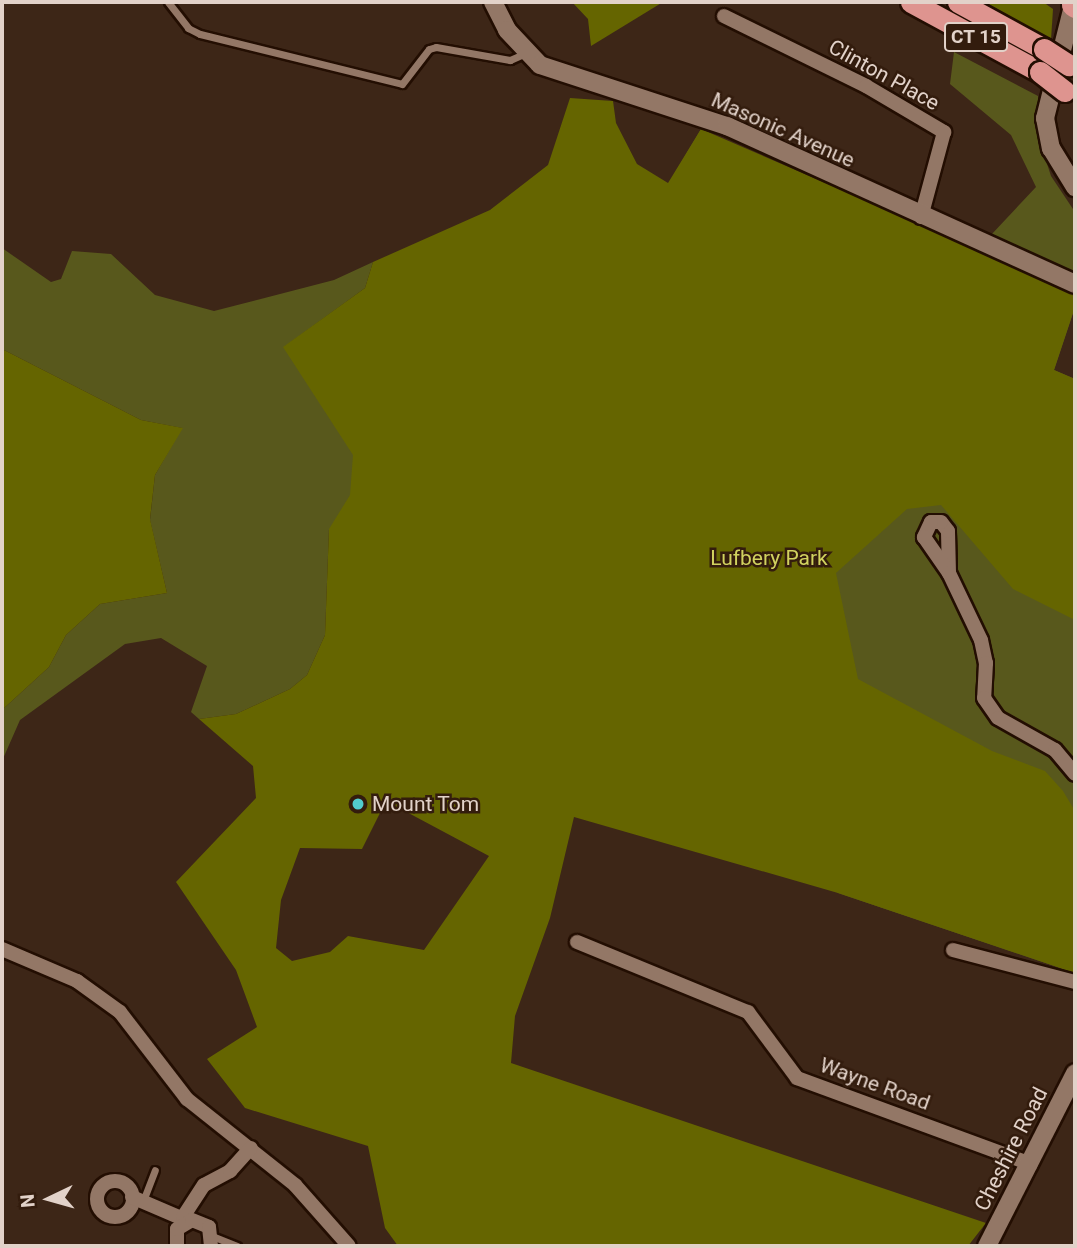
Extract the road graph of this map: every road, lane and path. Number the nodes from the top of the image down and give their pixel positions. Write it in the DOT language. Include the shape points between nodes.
graph roads {
  1 [pos="168,2"];
  2 [pos="493,2"];
  3 [pos="911,2"];
  4 [pos="958,2"];
  5 [pos="1072,4"];
  6 [pos="724,16"];
  7 [pos="526,53"];
  8 [pos="1071,84"];
  9 [pos="1075,187"];
  10 [pos="921,217"];
  11 [pos="1075,284"];
  12 [pos="949,573"];
  13 [pos="1075,774"];
  14 [pos="577,942"];
  15 [pos="2,948"];
  16 [pos="953,950"];
  17 [pos="1075,982"];
  18 [pos="1075,1073"];
  19 [pos="1070,1094"];
  20 [pos="251,1148"];
  21 [pos="1031,1164"];
  22 [pos="155,1170"];
  23 [pos="138,1199"];
  24 [pos="186,1219"];
  25 [pos="212,1241"];
  26 [pos="177,1246"];
  27 [pos="237,1246"];
  28 [pos="349,1246"];
  29 [pos="987,1246"];
  1 -- 7 [label="lane" via="188,28 200,34 402,84 429,49 436,47 510,60"];
  2 -- 7 [label="main road, Masonic Avenue"];
  3 -- 8 [label="highway, CT 15, bridge"];
  4 -- 8 [label="highway, CT 15, bridge" via="1044,49"];
  5 -- 9 [label="main road" via="1045,118 1051,148"];
  6 -- 10 [label="street, Clinton Place" via="866,86 944,132"];
  7 -- 10 [label="main road, Masonic Avenue" via="555,72 727,126"];
  10 -- 11 [label="main road, Masonic Avenue"];
  12 -- 13 [label="street" via="981,640 986,663 984,698 998,718 1055,750"];
  14 -- 21 [label="street, Wayne Road" via="748,1012 797,1077"];
  15 -- 20 [label="street" via="65,974 120,1012 187,1099"];
  16 -- 17 [label="street"];
  18 -- 19 [label="main road, Cheshire Road"];
  19 -- 21 [label="main road, Cheshire Road"];
  20 -- 24 [label="street" via="230,1171 204,1185"];
  20 -- 28 [label="street" via="295,1185"];
  21 -- 29 [label="main road, Cheshire Road"];
  22 -- 23 [label="lane"];
  23 -- 24 [label="street"];
  24 -- 25 [label="street" via="204,1223"];
  24 -- 26 [label="street" via="177,1229"];
  25 -- 27 [label="lane"];
}
